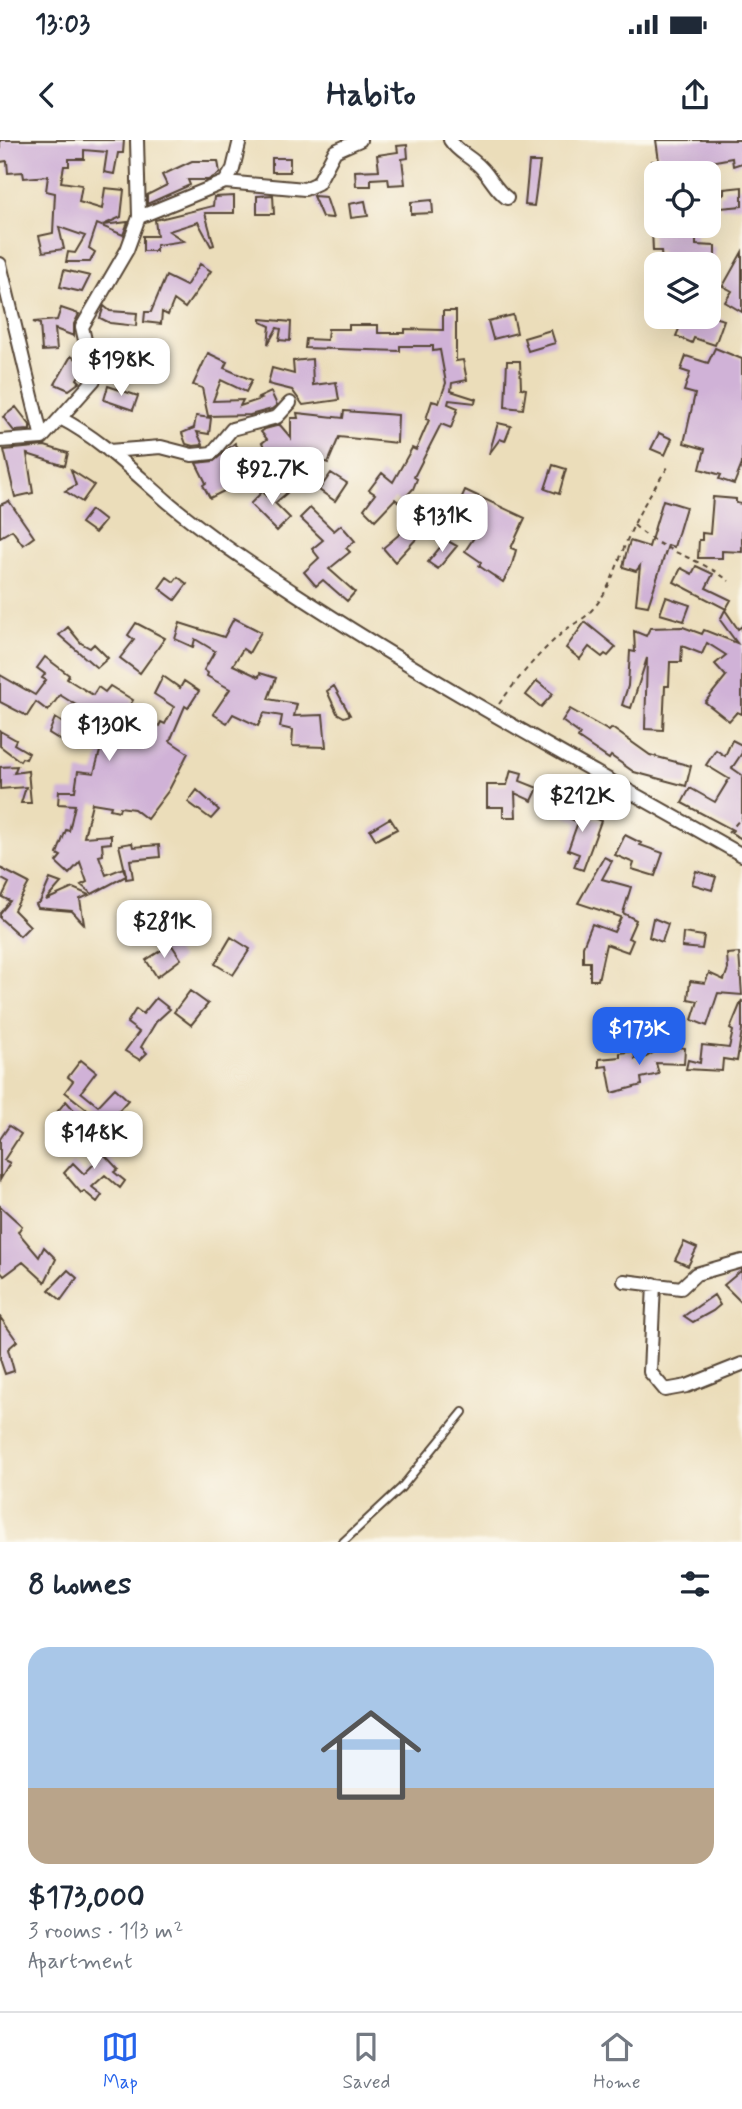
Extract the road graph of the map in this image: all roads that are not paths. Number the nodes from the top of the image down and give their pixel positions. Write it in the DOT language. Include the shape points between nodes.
graph roads {
  1 [pos="137,140"];
  2 [pos="240,140"];
  3 [pos="360,140"];
  4 [pos="450,140"];
  5 [pos="225,182"];
  6 [pos="507,198"];
  7 [pos="139,217"];
  8 [pos="0,264"];
  9 [pos="290,403"];
  10 [pos="60,418"];
  11 [pos="42,438"];
  12 [pos="0,441"];
  13 [pos="109,451"];
  14 [pos="742,855"];
  15 [pos="742,1261"];
  16 [pos="624,1281"];
  17 [pos="654,1284"];
  18 [pos="742,1364"];
  19 [pos="463,1412"];
  20 [pos="343,1542"];
  1 -- 7 [label="street"];
  2 -- 5 [label="street"];
  3 -- 5 [label="street" via="335,151 318,183 305,189"];
  4 -- 6 [label="street"];
  5 -- 7 [label="street"];
  7 -- 10 [label="street" via="127,250 82,327 94,380"];
  8 -- 11 [label="street"];
  9 -- 13 [label="street" via="277,417 232,429 212,453 192,455 161,447"];
  10 -- 11 [label="street"];
  10 -- 13 [label="street"];
  11 -- 12 [label="street"];
  13 -- 14 [label="street" via="243,558 392,654"];
  15 -- 17 [label="street" via="696,1274 681,1288"];
  16 -- 17 [label="street"];
  17 -- 18 [label="street" via="650,1372 665,1390 687,1387"];
  19 -- 20 [label="lane" via="401,1488"];
}
